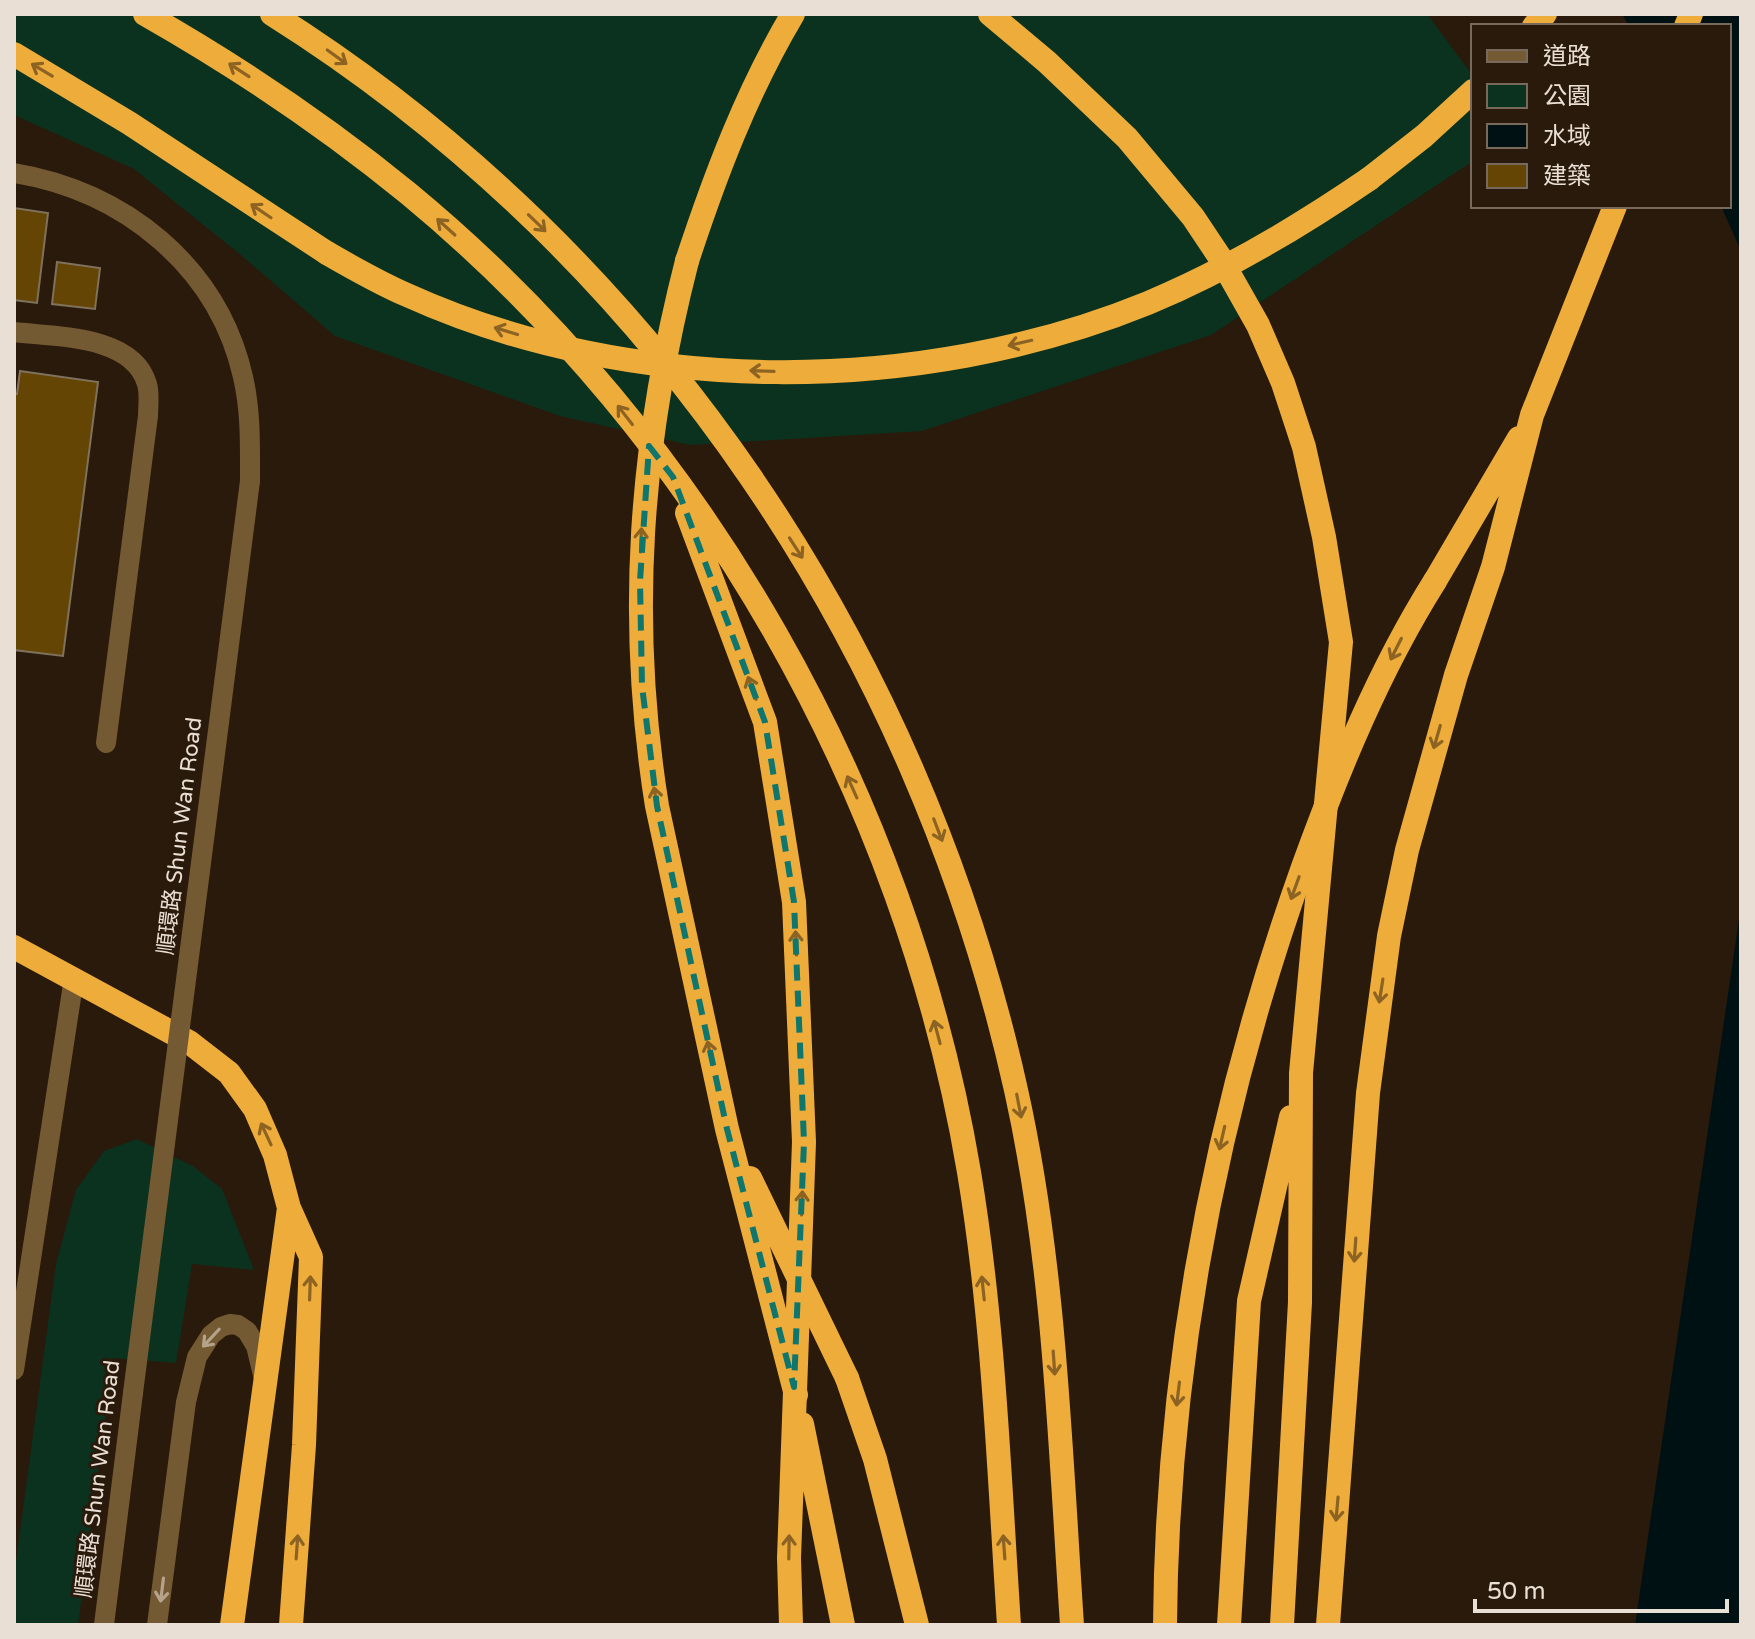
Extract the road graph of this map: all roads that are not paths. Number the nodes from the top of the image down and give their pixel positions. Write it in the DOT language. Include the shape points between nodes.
graph roads {
  1 [pos="145,14"];
  2 [pos="272,14"];
  3 [pos="793,14"];
  4 [pos="990,14"];
  5 [pos="14,54"];
  6 [pos="1471,93"];
  7 [pos="14,173"];
  8 [pos="1614,208"];
  9 [pos="14,332"];
  10 [pos="1532,415"];
  11 [pos="673,477"];
  12 [pos="106,743"];
  13 [pos="14,947"];
  14 [pos="14,963"];
  15 [pos="47,963"];
  16 [pos="74,978"];
  17 [pos="1301,1073"];
  18 [pos="727,1129"];
  19 [pos="289,1208"];
  20 [pos="14,1370"];
  21 [pos="264,1390"];
  22 [pos="104,1625"];
  23 [pos="157,1625"];
  24 [pos="232,1625"];
  25 [pos="291,1625"];
  26 [pos="791,1625"];
  27 [pos="843,1625"];
  28 [pos="917,1625"];
  29 [pos="1009,1625"];
  30 [pos="1072,1625"];
  31 [pos="1165,1625"];
  32 [pos="1229,1625"];
  33 [pos="1282,1625"];
  34 [pos="1328,1625"];
  11 -- 1 [label="highway, one-way, bridge" via="604,389 524,301 410,195 270,90"];
  2 -- 30 [label="highway, one-way" via="341,60 486,175 652,348 707,416 815,577 896,728 979,947 1017,1093 1046,1271"];
  18 -- 3 [label="highway, one-way, bridge" via="649,754 640,637 642,516 660,380 687,261 727,147"];
  4 -- 17 [label="highway, bridge" via="1127,138 1193,217 1258,325 1304,447 1341,642"];
  6 -- 5 [label="highway, one-way, bridge" via="1413,144 1309,220 1147,303 1047,336 953,356 867,368 775,372 673,366 582,351 487,325 406,295 301,237"];
  7 -- 22 [label="lane, 順環路 Shun Wan Road, bridge" via="103,200 138,221 187,264 221,315 239,361 248,405 250,481"];
  8 -- 10 [label="highway"];
  9 -- 12 [label="lane" via="107,345 138,366 148,387"];
  10 -- 31 [label="highway, one-way, bridge" via="1416,611 1370,701 1317,828 1262,988 1221,1143 1187,1321 1170,1476"];
  10 -- 34 [label="highway, one-way" via="1493,567 1430,763 1389,936 1362,1151"];
  26 -- 11 [label="highway, one-way" via="804,1142 794,902 765,722"];
  29 -- 11 [label="highway, one-way" via="981,1261 969,1172 927,993 869,825 805,687 762,611"];
  13 -- 15 [label="highway"];
  14 -- 15 [label="highway"];
  15 -- 16 [label="highway"];
  19 -- 16 [label="highway, one-way" via="255,1109 229,1073 189,1042"];
  16 -- 20 [label="lane"];
  17 -- 32 [label="highway" via="1249,1301"];
  17 -- 33 [label="highway" via="1300,1302"];
  18 -- 27 [label="highway, bridge" via="796,1395"];
  18 -- 28 [label="highway, bridge" via="847,1378 875,1459"];
  19 -- 21 [label="highway"];
  25 -- 19 [label="highway, one-way" via="311,1257"];
  21 -- 23 [label="lane, one-way" via="256,1346 247,1331 230,1324 211,1335 197,1357 186,1402"];
  21 -- 24 [label="highway"];
}
